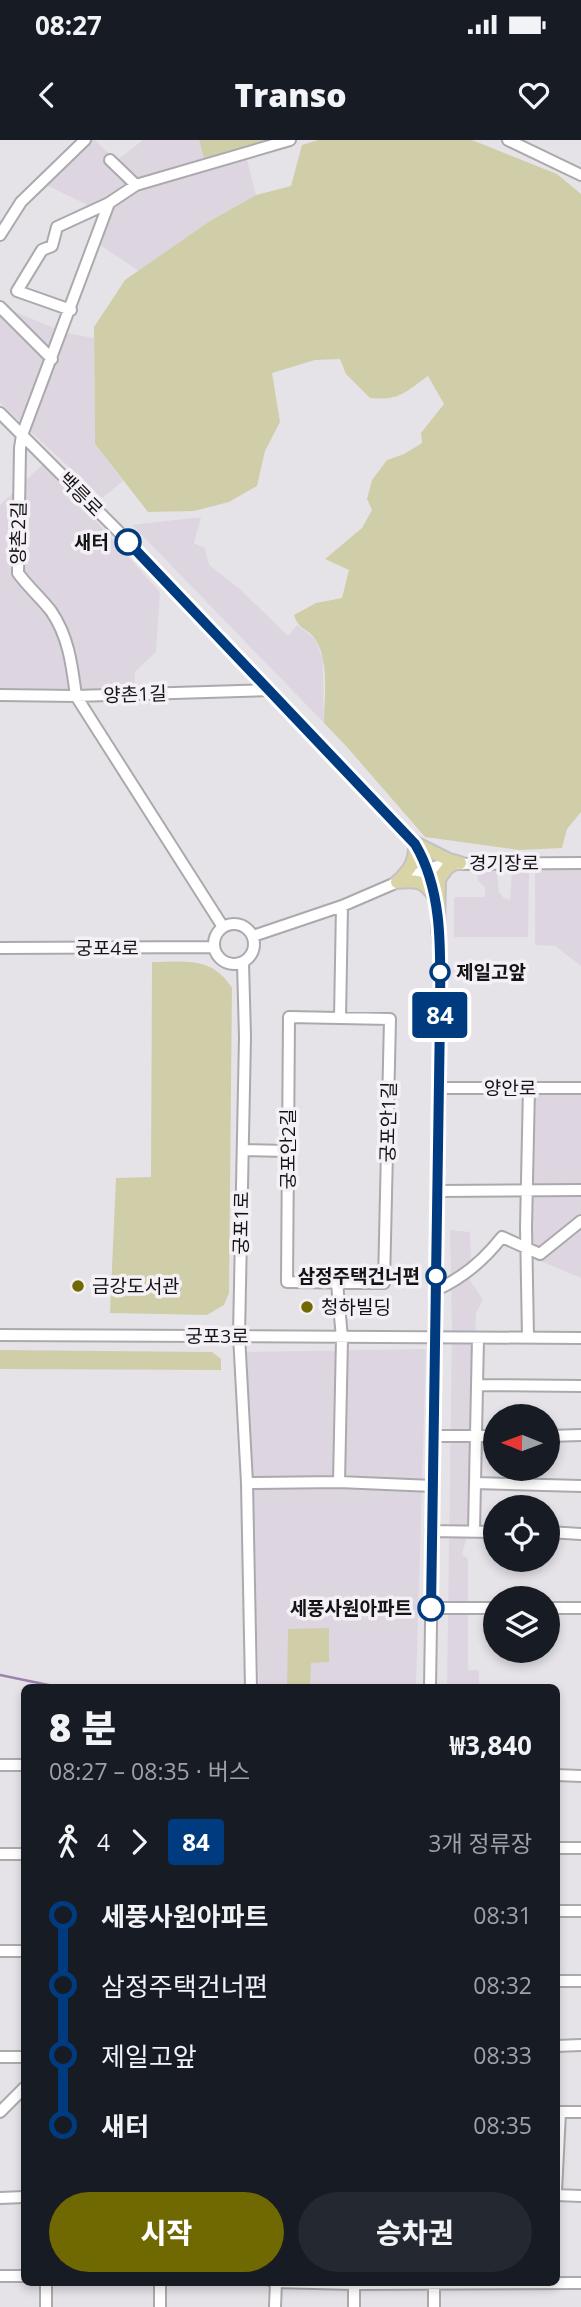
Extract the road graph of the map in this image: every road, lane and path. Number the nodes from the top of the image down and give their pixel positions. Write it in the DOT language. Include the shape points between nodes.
graph roads {
  1 [pos="85,140"];
  2 [pos="290,140"];
  3 [pos="508,140"];
  4 [pos="110,160"];
  5 [pos="581,175"];
  6 [pos="136,185"];
  7 [pos="109,203"];
  8 [pos="0,235"];
  9 [pos="0,307"];
  10 [pos="71,310"];
  11 [pos="52,359"];
  12 [pos="0,413"];
  13 [pos="22,435"];
  14 [pos="270,690"];
  15 [pos="0,695"];
  16 [pos="76,696"];
  17 [pos="415,844"];
  18 [pos="458,863"];
  19 [pos="581,863"];
  20 [pos="428,869"];
  21 [pos="397,882"];
  22 [pos="434,896"];
  23 [pos="342,906"];
  24 [pos="223,927"];
  25 [pos="438,932"];
  26 [pos="253,936"];
  27 [pos="214,947"];
  28 [pos="0,948"];
  29 [pos="243,963"];
  30 [pos="340,1018"];
  31 [pos="440,1088"];
  32 [pos="529,1088"];
  33 [pos="581,1088"];
  34 [pos="243,1150"];
  35 [pos="288,1151"];
  36 [pos="528,1189"];
  37 [pos="581,1190"];
  38 [pos="437,1191"];
  39 [pos="581,1221"];
  40 [pos="526,1247"];
  41 [pos="337,1283"];
  42 [pos="436,1290"];
  43 [pos="0,1335"];
  44 [pos="239,1335"];
  45 [pos="528,1337"];
  46 [pos="342,1338"];
  47 [pos="434,1338"];
  48 [pos="478,1338"];
  49 [pos="581,1338"];
  50 [pos="478,1385"];
  51 [pos="581,1387"];
  52 [pos="581,1435"];
  53 [pos="434,1436"];
  54 [pos="477,1436"];
  55 [pos="483,1436"];
  56 [pos="560,1436"];
  57 [pos="339,1482"];
  58 [pos="247,1483"];
  59 [pos="476,1483"];
  60 [pos="433,1486"];
  61 [pos="581,1486"];
  62 [pos="431,1531"];
  63 [pos="474,1531"];
  64 [pos="483,1531"];
  65 [pos="560,1533"];
  66 [pos="581,1534"];
  67 [pos="431,1608"];
  68 [pos="483,1608"];
  69 [pos="560,1608"];
  70 [pos="581,1608"];
  71 [pos="251,1684"];
  72 [pos="430,1684"];
  73 [pos="0,1765"];
  74 [pos="21,1765"];
  75 [pos="560,1775"];
  76 [pos="581,1776"];
  77 [pos="560,1848"];
  78 [pos="581,1848"];
  79 [pos="0,1854"];
  80 [pos="21,1854"];
  81 [pos="560,1911"];
  82 [pos="581,1911"];
  83 [pos="0,1951"];
  84 [pos="21,1951"];
  85 [pos="560,1981"];
  86 [pos="581,1981"];
  87 [pos="581,2045"];
  88 [pos="560,2046"];
  89 [pos="0,2057"];
  90 [pos="21,2057"];
  91 [pos="21,2091"];
  92 [pos="0,2112"];
  93 [pos="560,2112"];
  94 [pos="581,2112"];
  95 [pos="560,2193"];
  96 [pos="581,2196"];
  97 [pos="21,2197"];
  98 [pos="0,2198"];
  99 [pos="0,2276"];
  100 [pos="21,2276"];
  101 [pos="560,2282"];
  102 [pos="581,2283"];
  103 [pos="46,2286"];
  104 [pos="160,2286"];
  105 [pos="274,2286"];
  106 [pos="355,2286"];
  107 [pos="434,2286"];
  108 [pos="46,2307"];
  109 [pos="160,2307"];
  110 [pos="275,2307"];
  111 [pos="354,2307"];
  112 [pos="434,2307"];
  1 -- 8 [label="street" via="21,202"];
  2 -- 6 [label="street"];
  3 -- 5 [label="street"];
  4 -- 6 [label="street"];
  6 -- 7 [label="street"];
  7 -- 10 [label="street, 양촌2길"];
  7 -- 10 [label="street" via="57,227 52,246 42,250 17,291"];
  9 -- 11 [label="street"];
  10 -- 11 [label="street, 양촌2길"];
  11 -- 13 [label="street, 양촌2길"];
  12 -- 13 [label="street, 백릉로"];
  13 -- 14 [label="street, 백릉로"];
  13 -- 16 [label="street, 양촌2길" via="18,573 64,635"];
  14 -- 16 [label="street, 양촌1길"];
  14 -- 17 [label="street, 백릉로"];
  15 -- 16 [label="street, 양촌1길"];
  16 -- 24 [label="street"];
  17 -- 18 [label="main road"];
  17 -- 20 [label="street, 백릉로"];
  17 -- 21 [label="main road" via="413,862"];
  18 -- 19 [label="street, 경기장로"];
  18 -- 20 [label="street, 경기장로"];
  18 -- 25 [label="main road" via="439,879"];
  20 -- 21 [label="street"];
  20 -- 22 [label="street, 백릉로"];
  21 -- 22 [label="main road" via="420,881"];
  21 -- 23 [label="street"];
  22 -- 25 [label="street, 백릉로"];
  23 -- 26 [label="street"];
  23 -- 30 [label="street"];
  24 -- 26 [label="street" via="241,925"];
  24 -- 27 [label="street"];
  25 -- 31 [label="street, 백릉로"];
  26 -- 29 [label="street" via="252,954"];
  27 -- 28 [label="street, 궁포4로"];
  27 -- 29 [label="street" via="225,962"];
  29 -- 34 [label="street, 궁포1로"];
  30 -- 35 [label="street, 궁포안2길" via="289,1017"];
  30 -- 41 [label="street, 궁포안1길" via="390,1019 384,1283"];
  31 -- 32 [label="street, 양안로"];
  31 -- 38 [label="street, 백릉로"];
  32 -- 33 [label="street, 양안로"];
  32 -- 36 [label="street"];
  34 -- 35 [label="street"];
  34 -- 44 [label="street, 궁포1로"];
  35 -- 41 [label="street, 궁포안2길" via="287,1282"];
  36 -- 37 [label="street"];
  36 -- 38 [label="street"];
  36 -- 40 [label="street"];
  38 -- 42 [label="street, 백릉로"];
  39 -- 40 [label="street" via="540,1254"];
  40 -- 42 [label="street" via="502,1237 483,1260"];
  40 -- 45 [label="street"];
  41 -- 46 [label="street"];
  42 -- 47 [label="street, 백릉로"];
  43 -- 44 [label="street, 궁포3로"];
  44 -- 46 [label="street, 궁포3로"];
  44 -- 58 [label="street, 궁포1로"];
  45 -- 48 [label="street, 궁포3로"];
  45 -- 49 [label="street, 궁포3로"];
  46 -- 47 [label="street, 궁포3로"];
  46 -- 57 [label="street"];
  47 -- 48 [label="street, 궁포3로"];
  47 -- 53 [label="street, 백릉로"];
  48 -- 50 [label="street"];
  50 -- 51 [label="street"];
  50 -- 54 [label="street"];
  52 -- 56 [label="street"];
  53 -- 54 [label="street"];
  53 -- 60 [label="street, 백릉로"];
  54 -- 55 [label="street"];
  54 -- 59 [label="street"];
  57 -- 58 [label="street"];
  57 -- 60 [label="street"];
  58 -- 71 [label="street, 궁포1로"];
  59 -- 61 [label="street"];
  59 -- 63 [label="street"];
  60 -- 62 [label="street, 백릉로"];
  62 -- 63 [label="street"];
  62 -- 67 [label="street, 백릉로"];
  63 -- 64 [label="street"];
  65 -- 66 [label="street"];
  67 -- 68 [label="street"];
  67 -- 72 [label="street, 백릉로"];
  69 -- 70 [label="street"];
  73 -- 74 [label="street"];
  75 -- 76 [label="street"];
  77 -- 78 [label="street"];
  79 -- 80 [label="street"];
  81 -- 82 [label="street"];
  83 -- 84 [label="street"];
  85 -- 86 [label="street"];
  87 -- 88 [label="street"];
  89 -- 90 [label="street"];
  91 -- 92 [label="street"];
  93 -- 94 [label="street"];
  95 -- 96 [label="street"];
  97 -- 98 [label="street"];
  99 -- 100 [label="street"];
  101 -- 102 [label="street"];
  103 -- 108 [label="street"];
  104 -- 109 [label="street"];
  105 -- 110 [label="street"];
  106 -- 111 [label="street"];
  107 -- 112 [label="street"];
}
